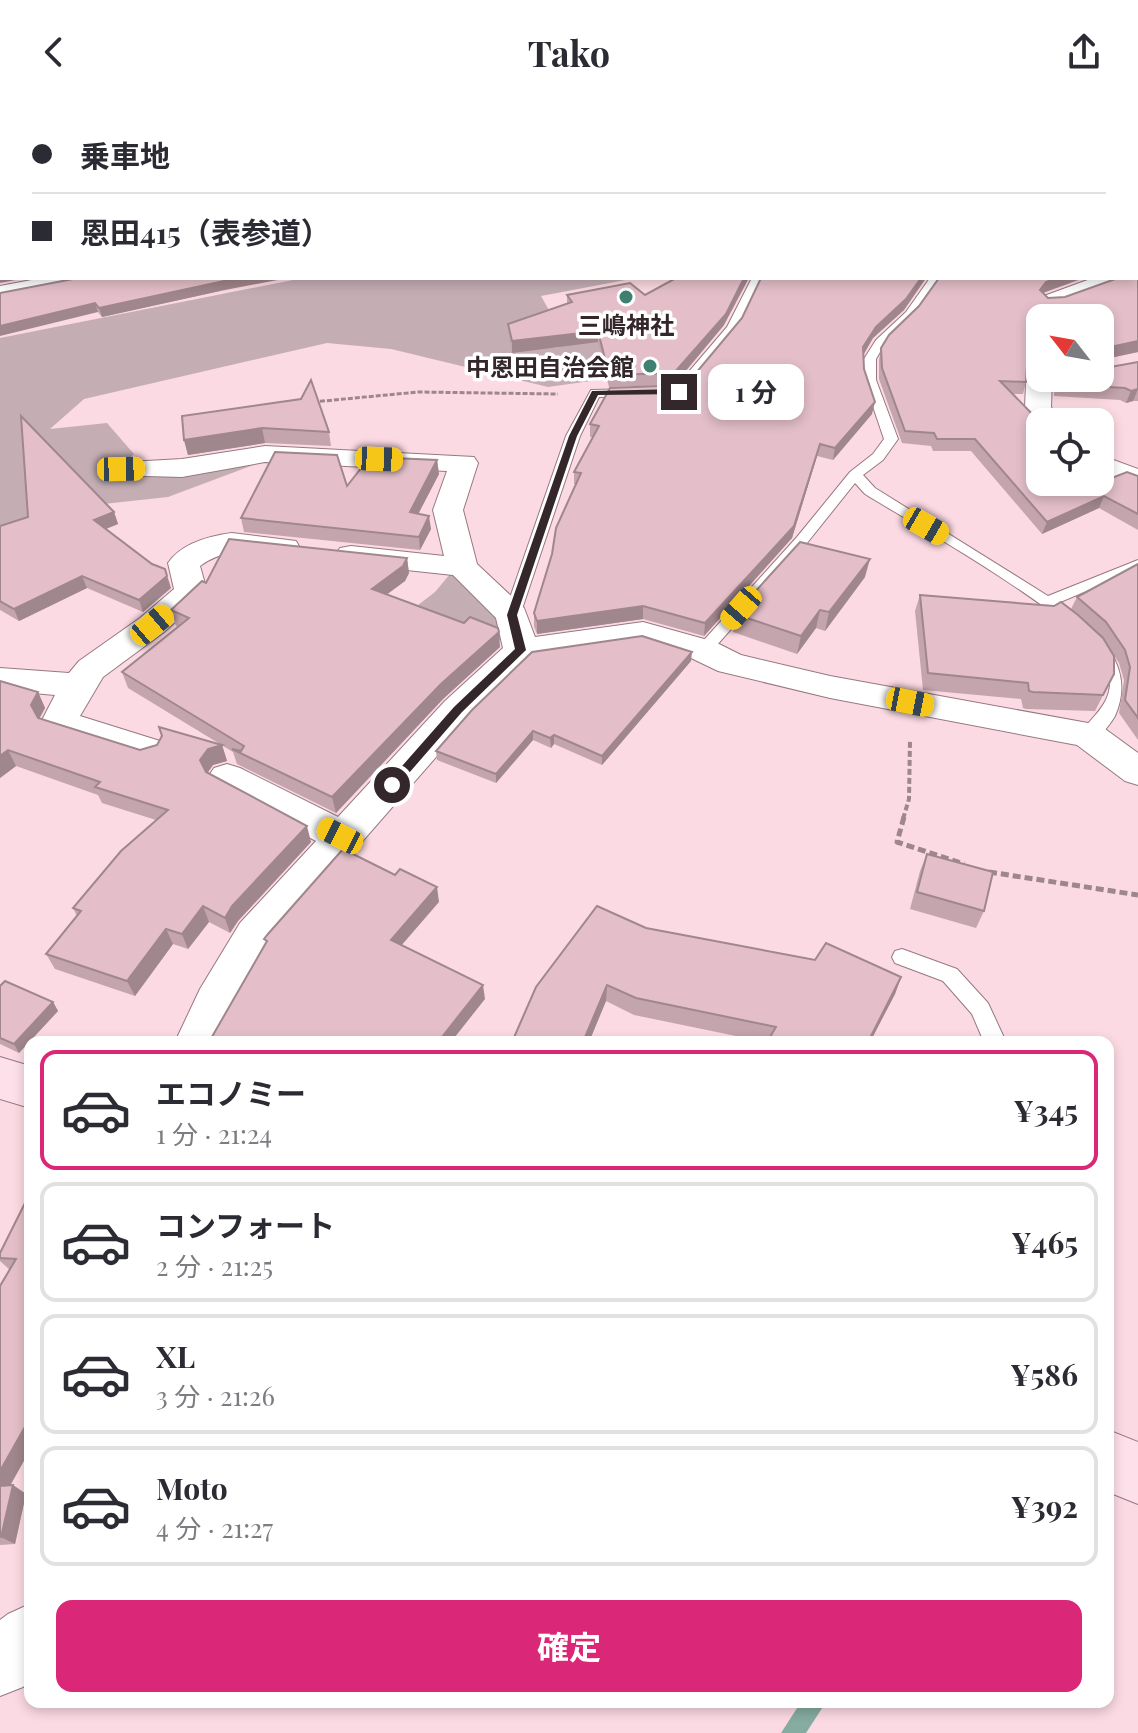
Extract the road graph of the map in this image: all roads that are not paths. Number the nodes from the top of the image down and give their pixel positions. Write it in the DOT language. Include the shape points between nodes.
graph roads {
  1 [pos="67,280"];
  2 [pos="756,280"];
  3 [pos="935,280"];
  4 [pos="1108,280"];
  5 [pos="0,293"];
  6 [pos="1048,300"];
  7 [pos="121,469"];
  8 [pos="1114,469"];
  9 [pos="855,475"];
  10 [pos="1138,479"];
  11 [pos="1138,564"];
  12 [pos="462,567"];
  13 [pos="1046,603"];
  14 [pos="512,615"];
  15 [pos="521,650"];
  16 [pos="703,650"];
  17 [pos="0,679"];
  18 [pos="78,685"];
  19 [pos="1088,735"];
  20 [pos="147,750"];
  21 [pos="1138,772"];
  22 [pos="227,777"];
  23 [pos="340,836"];
  24 [pos="902,957"];
  25 [pos="201,1036"];
  26 [pos="992,1036"];
  27 [pos="0,1078"];
  28 [pos="24,1085"];
  29 [pos="1114,1463"];
  30 [pos="1138,1473"];
  31 [pos="24,1642"];
  32 [pos="0,1664"];
  1 -- 5 [label="street"];
  2 -- 14 [label="lane" via="734,323 679,392 595,393 573,436"];
  3 -- 9 [label="lane" via="871,356 869,378 891,439"];
  4 -- 6 [label="street"];
  7 -- 12 [label="street" via="182,468 265,454 464,463 448,510"];
  8 -- 10 [label="street"];
  9 -- 13 [label="lane" via="870,491"];
  9 -- 16 [label="lane"];
  11 -- 13 [label="lane"];
  12 -- 14 [label="street"];
  12 -- 18 [label="street" via="209,544 184,563 191,591"];
  13 -- 19 [label="lane" via="1114,658 1119,686 1108,718"];
  14 -- 15 [label="street"];
  15 -- 16 [label="street" via="643,632"];
  15 -- 23 [label="street" via="458,709"];
  16 -- 19 [label="street" via="730,663"];
  17 -- 18 [label="street"];
  18 -- 20 [label="street" via="59,722"];
  19 -- 21 [label="street"];
  22 -- 23 [label="street"];
  23 -- 25 [label="street" via="255,935"];
  24 -- 26 [label="lane" via="950,975 980,1009"];
  27 -- 28 [label="main road"];
  29 -- 30 [label="main road"];
  31 -- 32 [label="street"];
}
